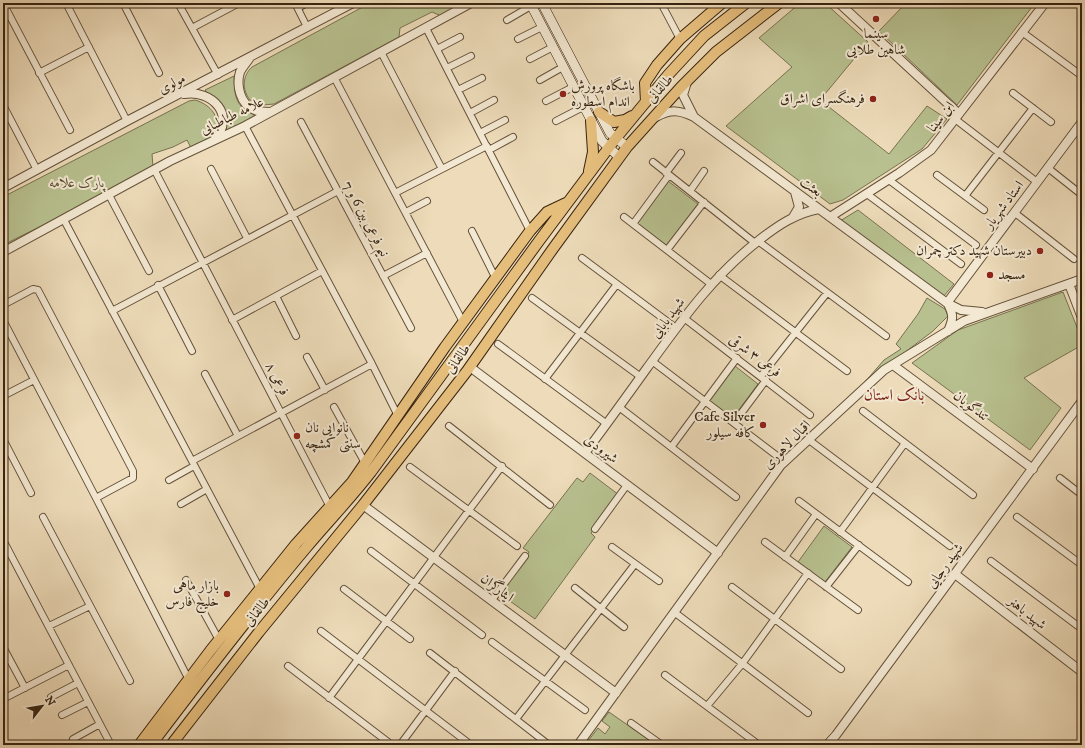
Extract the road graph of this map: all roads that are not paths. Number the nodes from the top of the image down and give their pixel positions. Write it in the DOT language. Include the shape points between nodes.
graph roads {
  1 [pos="3,3"];
  2 [pos="66,3"];
  3 [pos="123,3"];
  4 [pos="178,3"];
  5 [pos="238,3"];
  6 [pos="307,3"];
  7 [pos="353,3"];
  8 [pos="463,3"];
  9 [pos="472,3"];
  10 [pos="542,3"];
  11 [pos="660,3"];
  12 [pos="722,3"];
  13 [pos="746,3"];
  14 [pos="780,3"];
  15 [pos="838,3"];
  16 [pos="1045,3"];
  17 [pos="296,5"];
  18 [pos="530,5"];
  19 [pos="452,14"];
  20 [pos="506,20"];
  21 [pos="307,26"];
  22 [pos="542,27"];
  23 [pos="192,28"];
  24 [pos="426,28"];
  25 [pos="1022,32"];
  26 [pos="460,37"];
  27 [pos="518,39"];
  28 [pos="680,39"];
  29 [pos="553,46"];
  30 [pos="89,47"];
  31 [pos="437,49"];
  32 [pos="380,52"];
  33 [pos="471,56"];
  34 [pos="250,58"];
  35 [pos="530,59"];
  36 [pos="563,67"];
  37 [pos="447,68"];
  38 [pos="39,73"];
  39 [pos="159,73"];
  40 [pos="218,75"];
  41 [pos="1082,76"];
  42 [pos="334,77"];
  43 [pos="482,78"];
  44 [pos="540,80"];
  45 [pos="687,80"];
  46 [pos="585,85"];
  47 [pos="574,88"];
  48 [pos="458,90"];
  49 [pos="1013,92"];
  50 [pos="176,96"];
  51 [pos="494,100"];
  52 [pos="546,100"];
  53 [pos="3,106"];
  54 [pos="642,106"];
  55 [pos="584,107"];
  56 [pos="1032,108"];
  57 [pos="271,112"];
  58 [pos="599,112"];
  59 [pos="470,113"];
  60 [pos="957,116"];
  61 [pos="694,117"];
  62 [pos="654,118"];
  63 [pos="127,120"];
  64 [pos="505,120"];
  65 [pos="556,121"];
  66 [pos="591,121"];
  67 [pos="301,122"];
  68 [pos="1051,122"];
  69 [pos="1082,122"];
  70 [pos="245,126"];
  71 [pos="70,130"];
  72 [pos="480,133"];
  73 [pos="513,137"];
  74 [pos="616,138"];
  75 [pos="212,142"];
  76 [pos="627,147"];
  77 [pos="488,148"];
  78 [pos="608,149"];
  79 [pos="998,152"];
  80 [pos="681,153"];
  81 [pos="619,157"];
  82 [pos="653,162"];
  83 [pos="1048,168"];
  84 [pos="211,169"];
  85 [pos="442,169"];
  86 [pos="37,170"];
  87 [pos="155,171"];
  88 [pos="704,171"];
  89 [pos="668,174"];
  90 [pos="937,175"];
  91 [pos="587,177"];
  92 [pos="889,180"];
  93 [pos="1037,182"];
  94 [pos="3,188"];
  95 [pos="338,191"];
  96 [pos="690,191"];
  97 [pos="795,191"];
  98 [pos="395,193"];
  99 [pos="867,194"];
  100 [pos="109,195"];
  101 [pos="1082,195"];
  102 [pos="965,196"];
  103 [pos="427,201"];
  104 [pos="704,202"];
  105 [pos="568,203"];
  106 [pos="819,209"];
  107 [pos="984,210"];
  108 [pos="406,212"];
  109 [pos="1015,213"];
  110 [pos="294,215"];
  111 [pos="624,217"];
  112 [pos="793,217"];
  113 [pos="830,217"];
  114 [pos="64,220"];
  115 [pos="633,224"];
  116 [pos="472,231"];
  117 [pos="530,231"];
  118 [pos="247,238"];
  119 [pos="757,242"];
  120 [pos="976,245"];
  121 [pos="667,250"];
  122 [pos="3,252"];
  123 [pos="427,253"];
  124 [pos="582,258"];
  125 [pos="1074,259"];
  126 [pos="202,262"];
  127 [pos="961,264"];
  128 [pos="149,271"];
  129 [pos="322,271"];
  130 [pos="719,275"];
  131 [pos="383,276"];
  132 [pos="495,277"];
  133 [pos="1082,279"];
  134 [pos="617,284"];
  135 [pos="711,284"];
  136 [pos="1069,284"];
  137 [pos="158,285"];
  138 [pos="827,293"];
  139 [pos="276,296"];
  140 [pos="532,298"];
  141 [pos="947,303"];
  142 [pos="3,305"];
  143 [pos="112,311"];
  144 [pos="993,311"];
  145 [pos="684,318"];
  146 [pos="1082,318"];
  147 [pos="3,320"];
  148 [pos="232,320"];
  149 [pos="463,322"];
  150 [pos="411,328"];
  151 [pos="676,328"];
  152 [pos="948,331"];
  153 [pos="581,332"];
  154 [pos="795,332"];
  155 [pos="296,336"];
  156 [pos="886,336"];
  157 [pos="498,344"];
  158 [pos="192,351"];
  159 [pos="307,357"];
  160 [pos="737,358"];
  161 [pos="652,361"];
  162 [pos="372,364"];
  163 [pos="893,365"];
  164 [pos="470,367"];
  165 [pos="847,371"];
  166 [pos="205,374"];
  167 [pos="641,377"];
  168 [pos="764,378"];
  169 [pos="546,379"];
  170 [pos="34,380"];
  171 [pos="325,390"];
  172 [pos="3,396"];
  173 [pos="1082,401"];
  174 [pos="706,402"];
  175 [pos="334,407"];
  176 [pos="619,407"];
  177 [pos="863,411"];
  178 [pos="282,414"];
  179 [pos="810,415"];
  180 [pos="398,416"];
  181 [pos="734,423"];
  182 [pos="607,424"];
  183 [pos="450,426"];
  184 [pos="238,436"];
  185 [pos="3,439"];
  186 [pos="809,440"];
  187 [pos="906,443"];
  188 [pos="672,446"];
  189 [pos="585,453"];
  190 [pos="785,462"];
  191 [pos="365,463"];
  192 [pos="193,464"];
  193 [pos="502,466"];
  194 [pos="410,467"];
  195 [pos="1033,469"];
  196 [pos="1060,478"];
  197 [pos="169,480"];
  198 [pos="627,485"];
  199 [pos="873,488"];
  200 [pos="207,489"];
  201 [pos="31,493"];
  202 [pos="973,495"];
  203 [pos="1082,495"];
  204 [pos="736,497"];
  205 [pos="96,498"];
  206 [pos="799,501"];
  207 [pos="181,504"];
  208 [pos="363,505"];
  209 [pos="550,505"];
  210 [pos="330,507"];
  211 [pos="469,510"];
  212 [pos="816,514"];
  213 [pos="43,517"];
  214 [pos="1017,517"];
  215 [pos="595,529"];
  216 [pos="840,532"];
  217 [pos="3,540"];
  218 [pos="765,542"];
  219 [pos="311,543"];
  220 [pos="517,546"];
  221 [pos="859,546"];
  222 [pos="950,546"];
  223 [pos="612,547"];
  224 [pos="371,550"];
  225 [pos="718,553"];
  226 [pos="525,556"];
  227 [pos="434,557"];
  228 [pos="785,557"];
  229 [pos="991,561"];
  230 [pos="281,563"];
  231 [pos="635,564"];
  232 [pos="1082,565"];
  233 [pos="808,573"];
  234 [pos="955,574"];
  235 [pos="186,580"];
  236 [pos="659,581"];
  237 [pos="908,582"];
  238 [pos="415,583"];
  239 [pos="732,586"];
  240 [pos="826,587"];
  241 [pos="575,588"];
  242 [pos="260,589"];
  243 [pos="344,589"];
  244 [pos="492,600"];
  245 [pos="90,606"];
  246 [pos="601,608"];
  247 [pos="858,610"];
  248 [pos="674,612"];
  249 [pos="774,618"];
  250 [pos="386,621"];
  251 [pos="49,626"];
  252 [pos="624,626"];
  253 [pos="1082,629"];
  254 [pos="321,631"];
  255 [pos="482,634"];
  256 [pos="410,638"];
  257 [pos="219,640"];
  258 [pos="492,642"];
  259 [pos="3,647"];
  260 [pos="430,653"];
  261 [pos="565,655"];
  262 [pos="358,659"];
  263 [pos="742,664"];
  264 [pos="68,665"];
  265 [pos="288,666"];
  266 [pos="841,669"];
  267 [pos="455,671"];
  268 [pos="1082,672"];
  269 [pos="665,674"];
  270 [pos="189,680"];
  271 [pos="545,680"];
  272 [pos="130,681"];
  273 [pos="78,683"];
  274 [pos="25,688"];
  275 [pos="616,693"];
  276 [pos="51,697"];
  277 [pos="329,698"];
  278 [pos="3,699"];
  279 [pos="88,702"];
  280 [pos="708,706"];
  281 [pos="426,710"];
  282 [pos="585,710"];
  283 [pos="808,713"];
  284 [pos="62,715"];
  285 [pos="516,719"];
  286 [pos="631,723"];
  287 [pos="100,724"];
  288 [pos="73,739"];
  289 [pos="388,742"];
  290 [pos="110,745"];
  291 [pos="139,745"];
  292 [pos="151,745"];
  293 [pos="171,745"];
  294 [pos="400,745"];
  295 [pos="471,745"];
  296 [pos="549,745"];
  297 [pos="578,745"];
  298 [pos="662,745"];
  299 [pos="759,745"];
  300 [pos="827,745"];
  1 -- 38 [label="street"];
  2 -- 30 [label="street"];
  3 -- 39 [label="street"];
  4 -- 23 [label="street"];
  5 -- 23 [label="street"];
  6 -- 17 [label="street"];
  7 -- 21 [label="street, مولوی"];
  8 -- 19 [label="street"];
  9 -- 19 [label="street, علامه طباطبایی"];
  10 -- 46 [label="main road"];
  11 -- 28 [label="street"];
  12 -- 28 [label="main road"];
  13 -- 54 [label="main road, طالقانی" via="704,36"];
  14 -- 45 [label="main road, طالقانی" via="724,45"];
  15 -- 60 [label="street"];
  16 -- 25 [label="street, ابن سینا"];
  17 -- 21 [label="street"];
  18 -- 20 [label="street"];
  18 -- 22 [label="main road"];
  19 -- 24 [label="street, علامه طباطبایی"];
  21 -- 34 [label="street, مولوی"];
  22 -- 27 [label="street"];
  22 -- 29 [label="main road"];
  23 -- 40 [label="street"];
  24 -- 31 [label="street"];
  24 -- 32 [label="street, علامه طباطبایی"];
  25 -- 41 [label="street"];
  25 -- 60 [label="street, ابن سینا"];
  26 -- 31 [label="street"];
  28 -- 54 [label="main road" via="645,83"];
  29 -- 35 [label="street"];
  29 -- 36 [label="main road"];
  30 -- 38 [label="street"];
  30 -- 63 [label="street"];
  31 -- 37 [label="street"];
  32 -- 42 [label="street, علامه طباطبایی"];
  32 -- 85 [label="street"];
  33 -- 37 [label="street"];
  34 -- 40 [label="street, مولوی"];
  34 -- 57 [label="street" via="240,72 240,94 252,109"];
  36 -- 44 [label="street"];
  36 -- 47 [label="main road"];
  37 -- 48 [label="street"];
  38 -- 71 [label="street"];
  40 -- 50 [label="street, مولوی"];
  42 -- 57 [label="street, علامه طباطبایی"];
  42 -- 98 [label="street"];
  43 -- 48 [label="street"];
  45 -- 61 [label="street" via="683,95"];
  45 -- 62 [label="main road, طالقانی"];
  46 -- 47 [label="main road" via="581,91"];
  46 -- 58 [label="main road"];
  47 -- 52 [label="street"];
  47 -- 55 [label="main road"];
  48 -- 59 [label="street"];
  49 -- 56 [label="street"];
  50 -- 63 [label="street, مولوی"];
  50 -- 75 [label="street" via="198,94 210,99 220,109 223,126"];
  51 -- 59 [label="street"];
  53 -- 86 [label="street"];
  54 -- 58 [label="main road" via="625,120 614,122"];
  54 -- 74 [label="main road, طالقانی"];
  55 -- 65 [label="street"];
  55 -- 66 [label="main road"];
  56 -- 68 [label="street"];
  56 -- 79 [label="street"];
  57 -- 70 [label="street, علامه طباطبایی"];
  58 -- 74 [label="main road" via="610,134"];
  59 -- 72 [label="street"];
  60 -- 79 [label="street"];
  60 -- 92 [label="street, ابن سینا" via="931,150"];
  61 -- 62 [label="street, بعثت" via="673,110"];
  61 -- 97 [label="street, بعثت"];
  62 -- 76 [label="main road, طالقانی"];
  63 -- 86 [label="street, مولوی"];
  64 -- 72 [label="street"];
  66 -- 78 [label="main road"];
  66 -- 91 [label="main road" via="593,152"];
  67 -- 95 [label="street, نیم فرعی بین 6 و 7"];
  69 -- 83 [label="street, استاد شهریار"];
  70 -- 75 [label="street, علامه طباطبایی"];
  70 -- 110 [label="street"];
  72 -- 77 [label="street"];
  73 -- 77 [label="street"];
  74 -- 76 [label="main road"];
  74 -- 78 [label="main road, طالقانی"];
  75 -- 87 [label="street, علامه طباطبایی"];
  76 -- 81 [label="main road, طالقانی"];
  77 -- 85 [label="street"];
  77 -- 117 [label="street"];
  78 -- 81 [label="main road"];
  78 -- 91 [label="main road, طالقانی"];
  79 -- 93 [label="street"];
  79 -- 102 [label="street"];
  80 -- 89 [label="street"];
  81 -- 164 [label="main road, طالقانی"];
  82 -- 89 [label="street"];
  83 -- 93 [label="street, استاد شهریار"];
  83 -- 101 [label="street"];
  84 -- 118 [label="street"];
  85 -- 98 [label="street"];
  86 -- 94 [label="street, مولوی"];
  87 -- 100 [label="street, علامه طباطبایی"];
  87 -- 126 [label="street, فرعی ۸"];
  88 -- 96 [label="street"];
  89 -- 96 [label="street"];
  89 -- 115 [label="street"];
  90 -- 102 [label="street"];
  91 -- 105 [label="main road, طالقانی"];
  92 -- 99 [label="street, ابن سینا"];
  92 -- 120 [label="street"];
  93 -- 109 [label="street, استاد شهریار"];
  95 -- 110 [label="street"];
  95 -- 131 [label="street, نیم فرعی بین 6 و 7"];
  96 -- 104 [label="street"];
  97 -- 106 [label="street, بعثت"];
  97 -- 112 [label="street" via="799,207"];
  98 -- 108 [label="street"];
  99 -- 113 [label="street, ابن سینا"];
  99 -- 127 [label="street"];
  100 -- 114 [label="street, علامه طباطبایی"];
  100 -- 128 [label="street"];
  102 -- 107 [label="street"];
  103 -- 108 [label="street"];
  104 -- 119 [label="street"];
  104 -- 121 [label="street"];
  105 -- 117 [label="main road" via="547,212"];
  105 -- 219 [label="main road, طالقانی" via="401,433 351,498"];
  106 -- 112 [label="street, شهید بابایی"];
  106 -- 113 [label="street, بعثت"];
  108 -- 123 [label="street"];
  109 -- 125 [label="street"];
  109 -- 141 [label="street, استاد شهریار"];
  110 -- 118 [label="street"];
  110 -- 129 [label="street"];
  111 -- 115 [label="street"];
  112 -- 119 [label="street, شهید بابایی"];
  113 -- 141 [label="street, بعثت"];
  114 -- 122 [label="street, علامه طباطبایی"];
  114 -- 143 [label="street"];
  115 -- 121 [label="street"];
  116 -- 132 [label="street"];
  117 -- 132 [label="main road"];
  118 -- 126 [label="street"];
  119 -- 130 [label="street, شهید بابایی"];
  119 -- 138 [label="street"];
  121 -- 135 [label="street"];
  123 -- 131 [label="street"];
  123 -- 149 [label="street"];
  124 -- 134 [label="street"];
  126 -- 137 [label="street"];
  126 -- 148 [label="street, فرعی ۸"];
  129 -- 139 [label="street"];
  129 -- 162 [label="street"];
  130 -- 135 [label="street, شهید بابایی"];
  130 -- 154 [label="street"];
  131 -- 150 [label="street, نیم فرعی بین 6 و 7"];
  132 -- 149 [label="main road"];
  133 -- 136 [label="street, اقبال لاهوری"];
  134 -- 151 [label="street"];
  134 -- 153 [label="street"];
  135 -- 145 [label="street, شهید بابایی"];
  136 -- 144 [label="street, اقبال لاهوری"];
  136 -- 146 [label="street"];
  137 -- 143 [label="street"];
  137 -- 158 [label="street"];
  138 -- 154 [label="street"];
  138 -- 156 [label="street"];
  139 -- 148 [label="street"];
  139 -- 155 [label="street"];
  140 -- 153 [label="street"];
  141 -- 144 [label="street, بعثت" via="961,310"];
  141 -- 152 [label="street" via="954,319"];
  142 -- 205 [label="street" via="33,289 38,290 133,471 133,478"];
  143 -- 192 [label="street"];
  144 -- 152 [label="street, اقبال لاهوری" via="964,321"];
  145 -- 151 [label="street, شهید بابایی"];
  145 -- 160 [label="street, فرعی ۳ شرقی"];
  147 -- 170 [label="street"];
  148 -- 178 [label="street, فرعی ۸"];
  149 -- 180 [label="main road"];
  151 -- 161 [label="street, شهید بابایی"];
  152 -- 163 [label="street, اقبال لاهوری"];
  153 -- 167 [label="street"];
  153 -- 169 [label="street"];
  154 -- 165 [label="street"];
  154 -- 168 [label="street"];
  157 -- 169 [label="street"];
  159 -- 171 [label="street"];
  160 -- 168 [label="street, فرعی ۳ شرقی"];
  160 -- 174 [label="street"];
  161 -- 167 [label="street, شهید بابایی"];
  161 -- 174 [label="street"];
  162 -- 171 [label="street"];
  162 -- 180 [label="street"];
  163 -- 186 [label="street, اقبال لاهوری" via="884,370"];
  163 -- 195 [label="street, تندگویان"];
  164 -- 189 [label="street, شیرودی"];
  164 -- 208 [label="main road, طالقانی"];
  166 -- 184 [label="street"];
  167 -- 176 [label="street, شهید بابایی"];
  168 -- 179 [label="street, فرعی ۳ شرقی"];
  168 -- 181 [label="street"];
  169 -- 182 [label="street"];
  170 -- 172 [label="street"];
  170 -- 205 [label="street"];
  171 -- 178 [label="street"];
  173 -- 195 [label="street, شهید رجایی"];
  174 -- 181 [label="street"];
  174 -- 188 [label="street"];
  175 -- 191 [label="street"];
  176 -- 182 [label="street, شهید بابایی"];
  176 -- 188 [label="street"];
  177 -- 187 [label="street"];
  178 -- 184 [label="street"];
  178 -- 210 [label="street, فرعی ۸"];
  180 -- 191 [label="main road"];
  181 -- 190 [label="street"];
  182 -- 189 [label="street, شهید بابایی"];
  183 -- 193 [label="street"];
  184 -- 192 [label="street"];
  185 -- 201 [label="street"];
  186 -- 190 [label="street, اقبال لاهوری"];
  186 -- 199 [label="street"];
  187 -- 199 [label="street"];
  187 -- 202 [label="street"];
  188 -- 204 [label="street"];
  189 -- 198 [label="street, شیرودی"];
  190 -- 225 [label="street, اقبال لاهوری"];
  191 -- 210 [label="main road"];
  192 -- 197 [label="street"];
  192 -- 200 [label="street"];
  193 -- 209 [label="street"];
  193 -- 211 [label="street"];
  194 -- 211 [label="street"];
  195 -- 234 [label="street, شهید رجایی"];
  196 -- 203 [label="street"];
  198 -- 215 [label="street"];
  198 -- 225 [label="street, شیرودی"];
  199 -- 216 [label="street"];
  199 -- 222 [label="street"];
  200 -- 207 [label="street"];
  200 -- 242 [label="street"];
  205 -- 270 [label="street"];
  206 -- 212 [label="street"];
  208 -- 227 [label="street, ایثارگران"];
  208 -- 293 [label="main road, طالقانی"];
  210 -- 230 [label="main road"];
  211 -- 220 [label="street"];
  211 -- 227 [label="street"];
  212 -- 216 [label="street"];
  212 -- 228 [label="street"];
  213 -- 245 [label="street"];
  214 -- 232 [label="street"];
  216 -- 221 [label="street"];
  217 -- 251 [label="street"];
  218 -- 228 [label="street"];
  219 -- 230 [label="main road"];
  219 -- 292 [label="main road, طالقانی" via="198,682"];
  221 -- 237 [label="street"];
  221 -- 240 [label="street"];
  223 -- 231 [label="street"];
  224 -- 238 [label="street"];
  225 -- 248 [label="street, اقبال لاهوری"];
  226 -- 244 [label="street"];
  227 -- 238 [label="street"];
  227 -- 244 [label="street, ایثارگران"];
  228 -- 233 [label="street"];
  229 -- 253 [label="street"];
  230 -- 242 [label="main road"];
  231 -- 236 [label="street"];
  231 -- 246 [label="street"];
  233 -- 240 [label="street"];
  233 -- 249 [label="street"];
  234 -- 268 [label="street, شهید باهنر"];
  234 -- 300 [label="street, شهید رجایی"];
  235 -- 257 [label="street"];
  238 -- 250 [label="street"];
  238 -- 255 [label="street"];
  239 -- 249 [label="street"];
  240 -- 247 [label="street"];
  241 -- 246 [label="street"];
  242 -- 257 [label="main road"];
  243 -- 250 [label="street"];
  244 -- 261 [label="street, ایثارگران"];
  245 -- 251 [label="street"];
  245 -- 272 [label="street"];
  246 -- 252 [label="street"];
  246 -- 261 [label="street"];
  248 -- 263 [label="street"];
  248 -- 275 [label="street, اقبال لاهوری"];
  249 -- 263 [label="street"];
  249 -- 266 [label="street"];
  250 -- 256 [label="street"];
  250 -- 262 [label="street"];
  251 -- 264 [label="street"];
  254 -- 262 [label="street"];
  257 -- 270 [label="main road"];
  258 -- 271 [label="street"];
  259 -- 274 [label="street"];
  260 -- 267 [label="street"];
  261 -- 271 [label="street"];
  261 -- 275 [label="street, ایثارگران"];
  262 -- 277 [label="street"];
  262 -- 281 [label="street"];
  263 -- 280 [label="street"];
  263 -- 283 [label="street"];
  264 -- 273 [label="street"];
  264 -- 274 [label="street"];
  265 -- 277 [label="street"];
  267 -- 281 [label="street"];
  267 -- 285 [label="street"];
  269 -- 280 [label="street"];
  270 -- 291 [label="main road"];
  271 -- 282 [label="street"];
  271 -- 285 [label="street"];
  273 -- 276 [label="street"];
  273 -- 279 [label="street"];
  274 -- 278 [label="street"];
  275 -- 297 [label="street, اقبال لاهوری"];
  277 -- 289 [label="street"];
  279 -- 284 [label="street"];
  279 -- 287 [label="street"];
  280 -- 299 [label="street"];
  281 -- 294 [label="street"];
  281 -- 295 [label="street"];
  285 -- 296 [label="street"];
  286 -- 298 [label="street"];
  287 -- 288 [label="street"];
  287 -- 290 [label="street"];
}
